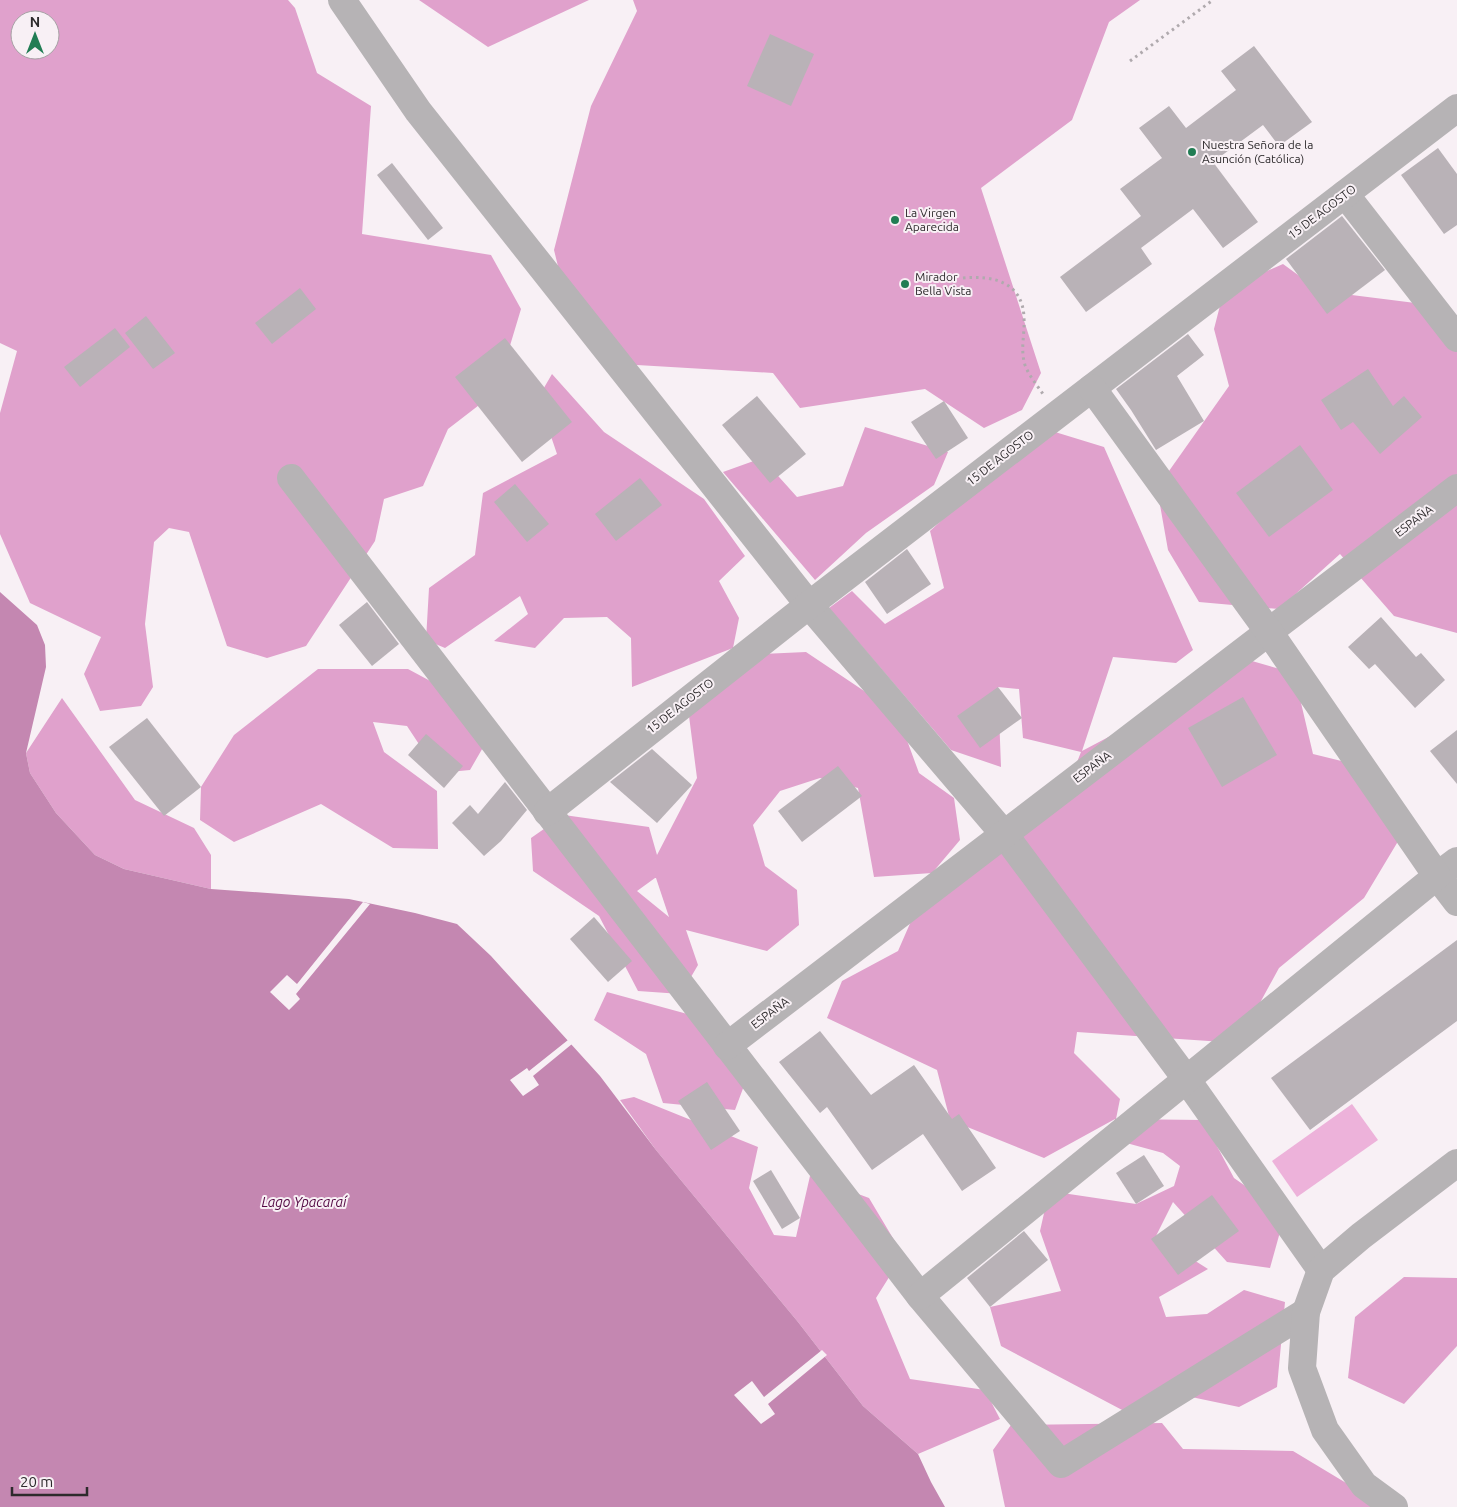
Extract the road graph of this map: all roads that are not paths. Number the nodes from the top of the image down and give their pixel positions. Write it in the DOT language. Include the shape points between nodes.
graph roads {
  1 [pos="342,0"];
  2 [pos="1457,108"];
  3 [pos="1345,194"];
  4 [pos="1457,338"];
  5 [pos="1092,388"];
  6 [pos="291,478"];
  7 [pos="1457,488"];
  8 [pos="809,605"];
  9 [pos="1269,632"];
  10 [pos="547,812"];
  11 [pos="1004,834"];
  12 [pos="1447,868"];
  13 [pos="1457,902"];
  14 [pos="727,1046"];
  15 [pos="1187,1080"];
  16 [pos="1457,1163"];
  17 [pos="1321,1270"];
  18 [pos="920,1296"];
  19 [pos="1306,1312"];
  20 [pos="1394,1507"];
  1 -- 8 [label="street" via="418,111"];
  2 -- 3 [label="street, 15 DE AGOSTO"];
  3 -- 4 [label="street"];
  3 -- 5 [label="street, 15 DE AGOSTO"];
  5 -- 8 [label="street, 15 DE AGOSTO"];
  5 -- 9 [label="street"];
  6 -- 10 [label="street"];
  7 -- 9 [label="street, ESPAÑA"];
  8 -- 10 [label="street, 15 DE AGOSTO"];
  8 -- 11 [label="street"];
  9 -- 11 [label="street, ESPAÑA"];
  9 -- 12 [label="street"];
  10 -- 14 [label="street"];
  11 -- 14 [label="street, ESPAÑA"];
  11 -- 15 [label="street"];
  12 -- 13 [label="street"];
  12 -- 15 [label="street"];
  14 -- 18 [label="street"];
  15 -- 17 [label="street"];
  15 -- 18 [label="street"];
  16 -- 17 [label="street"];
  17 -- 19 [label="street"];
  18 -- 19 [label="street" via="1062,1464"];
  19 -- 20 [label="street" via="1302,1368 1325,1430 1364,1485"];
}
